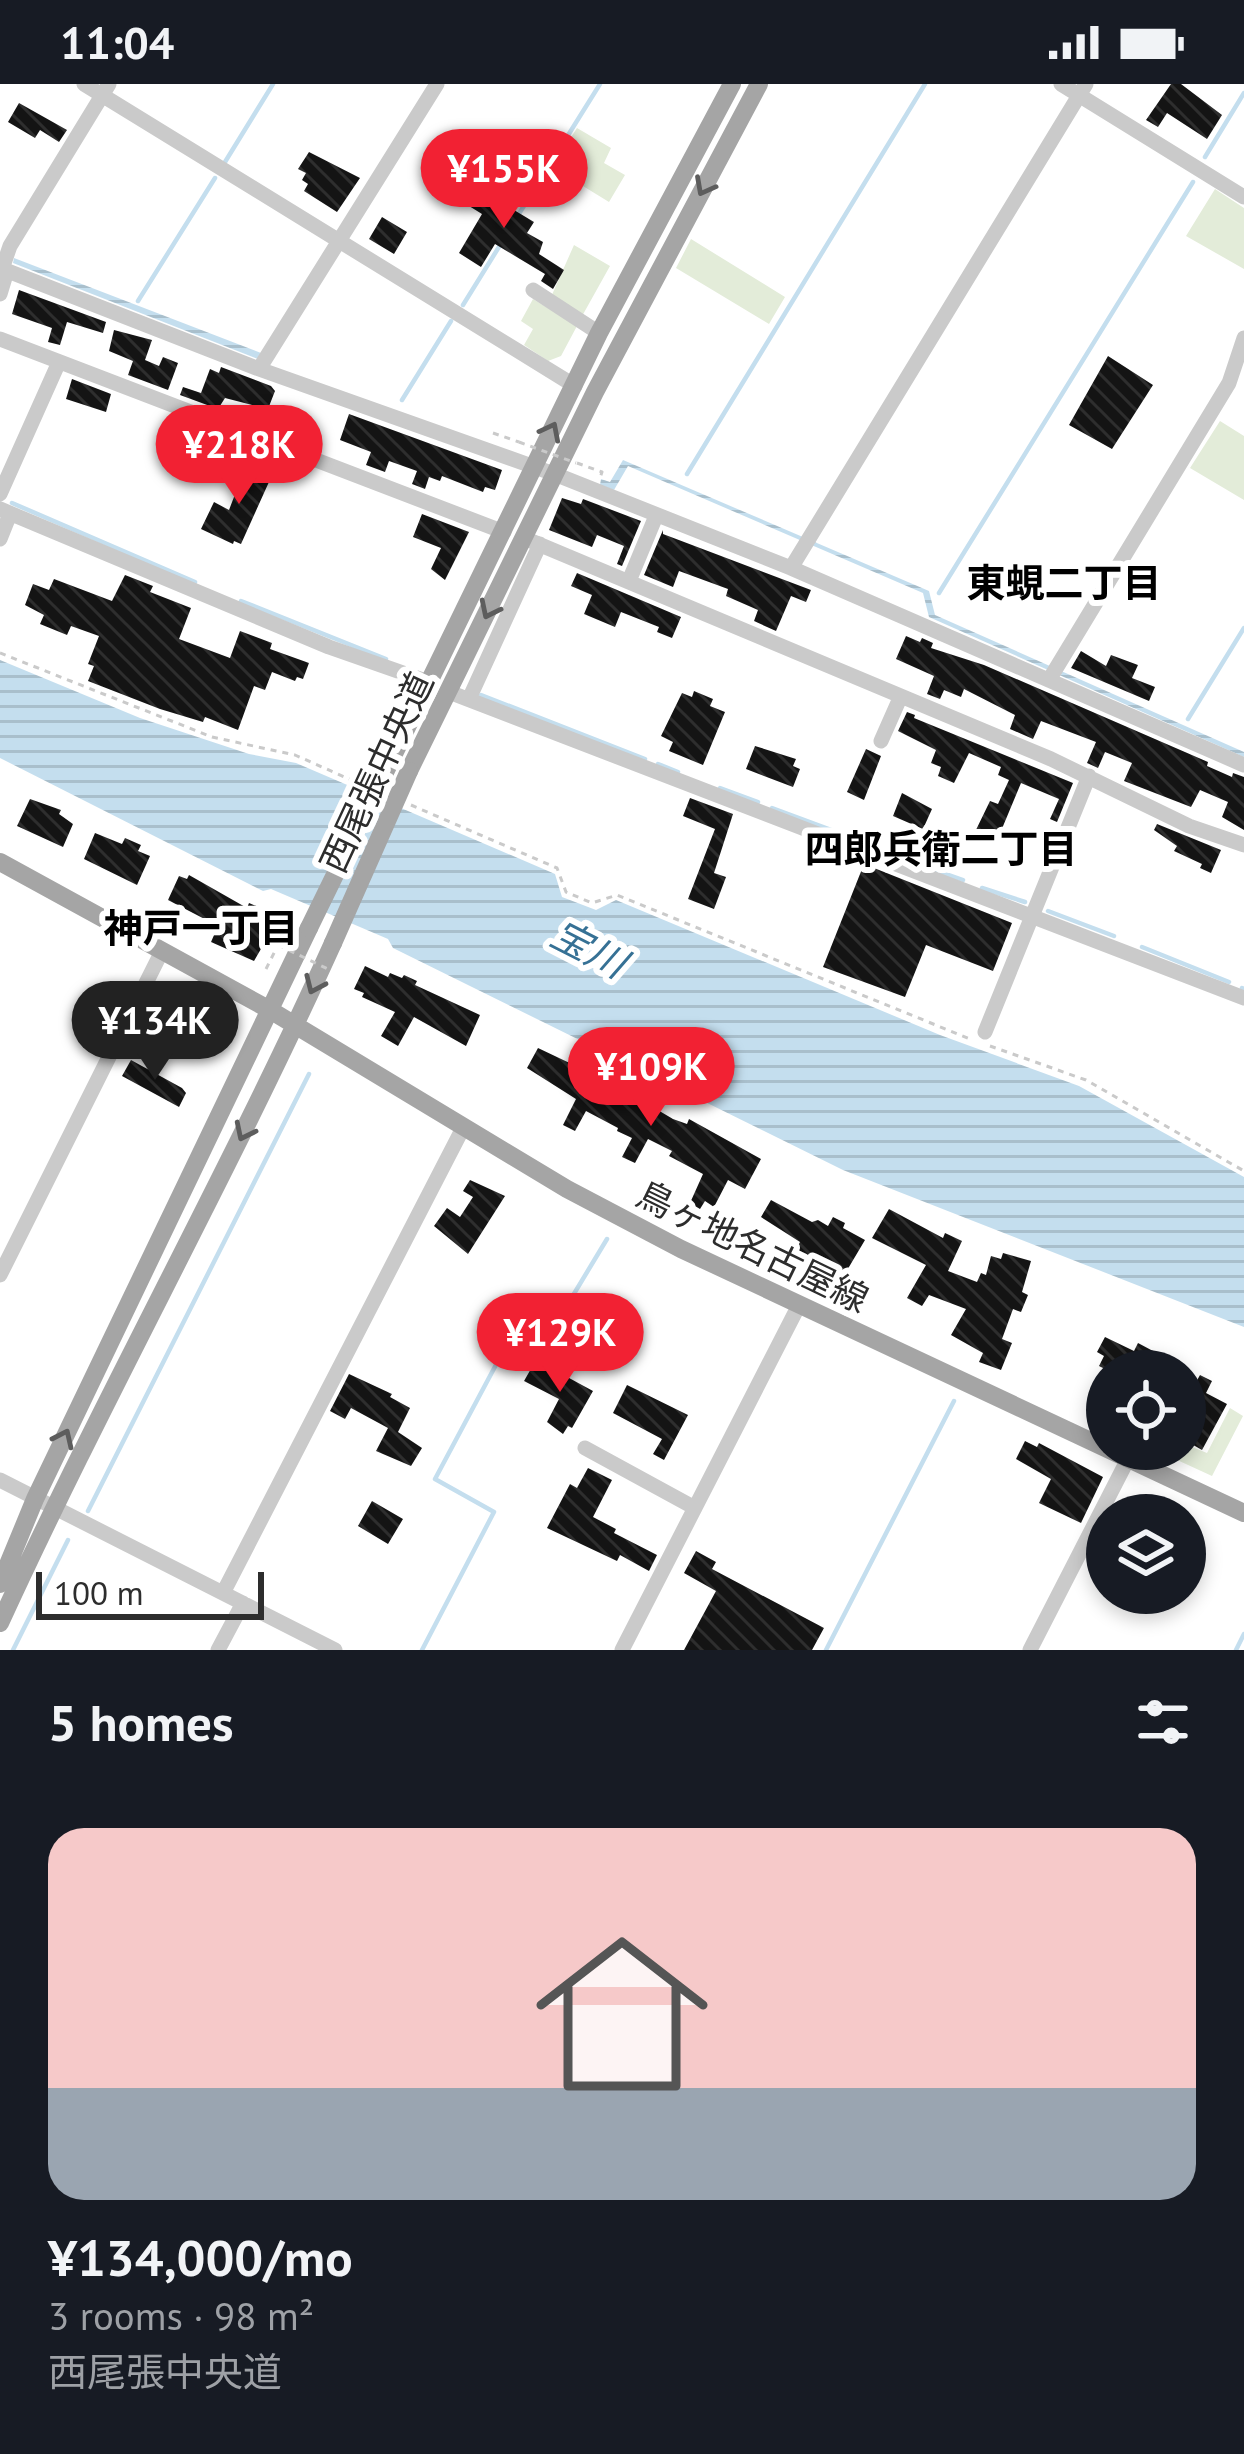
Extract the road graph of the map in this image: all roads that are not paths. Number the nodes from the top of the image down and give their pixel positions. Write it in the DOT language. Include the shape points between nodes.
graph roads {
  1 [pos="84,84"];
  2 [pos="437,84"];
  3 [pos="732,84"];
  4 [pos="759,84"];
  5 [pos="1061,84"];
  6 [pos="105,90"];
  7 [pos="1083,90"];
  8 [pos="1244,197"];
  9 [pos="340,242"];
  10 [pos="3,269"];
  11 [pos="532,290"];
  12 [pos="0,294"];
  13 [pos="599,333"];
  14 [pos="1244,338"];
  15 [pos="0,339"];
  16 [pos="59,362"];
  17 [pos="259,368"];
  18 [pos="575,386"];
  19 [pos="532,467"];
  20 [pos="557,475"];
  21 [pos="0,494"];
  22 [pos="5,511"];
  23 [pos="656,516"];
  24 [pos="504,532"];
  25 [pos="0,538"];
  26 [pos="532,541"];
  27 [pos="791,568"];
  28 [pos="629,581"];
  29 [pos="1053,674"];
  30 [pos="426,681"];
  31 [pos="459,695"];
  32 [pos="900,698"];
  33 [pos="881,741"];
  34 [pos="1244,765"];
  35 [pos="1089,776"];
  36 [pos="1244,845"];
  37 [pos="0,862"];
  38 [pos="1032,916"];
  39 [pos="162,951"];
  40 [pos="1244,998"];
  41 [pos="270,1010"];
  42 [pos="296,1027"];
  43 [pos="985,1032"];
  44 [pos="463,1128"];
  45 [pos="0,1275"];
  46 [pos="798,1307"];
  47 [pos="1086,1440"];
  48 [pos="585,1448"];
  49 [pos="1122,1470"];
  50 [pos="1152,1470"];
  51 [pos="0,1480"];
  52 [pos="44,1503"];
  53 [pos="695,1508"];
  54 [pos="1244,1513"];
  55 [pos="0,1584"];
  56 [pos="223,1593"];
  57 [pos="243,1603"];
  58 [pos="0,1623"];
  59 [pos="218,1650"];
  60 [pos="335,1650"];
  61 [pos="622,1650"];
  62 [pos="1030,1650"];
  1 -- 6 [label="street"];
  2 -- 9 [label="street"];
  3 -- 13 [label="main road, 西尾張中央道"];
  4 -- 20 [label="main road, 西尾張中央道, one-way"];
  5 -- 7 [label="street"];
  6 -- 9 [label="street"];
  6 -- 10 [label="street"];
  7 -- 8 [label="street"];
  7 -- 27 [label="street"];
  9 -- 17 [label="street"];
  9 -- 18 [label="street"];
  10 -- 12 [label="street"];
  10 -- 17 [label="street"];
  11 -- 13 [label="street"];
  13 -- 18 [label="main road, 西尾張中央道"];
  14 -- 29 [label="street" via="1229,383"];
  15 -- 16 [label="street"];
  16 -- 21 [label="street"];
  16 -- 24 [label="street"];
  17 -- 19 [label="street"];
  19 -- 18 [label="main road, 西尾張中央道, one-way"];
  19 -- 20 [label="street"];
  19 -- 24 [label="main road, 西尾張中央道"];
  20 -- 23 [label="street"];
  20 -- 26 [label="main road, 西尾張中央道"];
  22 -- 25 [label="street"];
  22 -- 30 [label="street"];
  23 -- 27 [label="street"];
  23 -- 28 [label="street"];
  24 -- 30 [label="main road, 西尾張中央道"];
  26 -- 28 [label="street"];
  26 -- 31 [label="main road, 西尾張中央道"];
  27 -- 29 [label="street"];
  28 -- 32 [label="street"];
  29 -- 34 [label="street"];
  30 -- 41 [label="main road, 西尾張中央道, bridge"];
  31 -- 38 [label="street"];
  31 -- 42 [label="main road, 西尾張中央道, one-way, bridge" via="409,771"];
  32 -- 33 [label="street"];
  32 -- 35 [label="street"];
  35 -- 36 [label="street"];
  35 -- 38 [label="street"];
  37 -- 39 [label="main road, 鳥ヶ地名古屋線"];
  38 -- 40 [label="street"];
  38 -- 43 [label="street"];
  39 -- 41 [label="main road, 鳥ヶ地名古屋線"];
  39 -- 45 [label="street"];
  41 -- 42 [label="main road, 鳥ヶ地名古屋線"];
  52 -- 41 [label="main road, 西尾張中央道, one-way"];
  42 -- 44 [label="main road, 鳥ヶ地名古屋線"];
  42 -- 52 [label="main road, 西尾張中央道, one-way"];
  44 -- 46 [label="main road, 鳥ヶ地名古屋線"];
  44 -- 56 [label="street"];
  46 -- 47 [label="main road, 鳥ヶ地名古屋線"];
  46 -- 53 [label="street"];
  48 -- 53 [label="street"];
  49 -- 62 [label="street"];
  50 -- 54 [label="main road, 鳥ヶ地名古屋線"];
  51 -- 52 [label="street"];
  52 -- 55 [label="main road, 西尾張中央道"];
  52 -- 56 [label="street"];
  52 -- 58 [label="main road, 西尾張中央道"];
  53 -- 61 [label="street"];
  56 -- 57 [label="street"];
  57 -- 59 [label="street"];
  57 -- 60 [label="street"];
}
